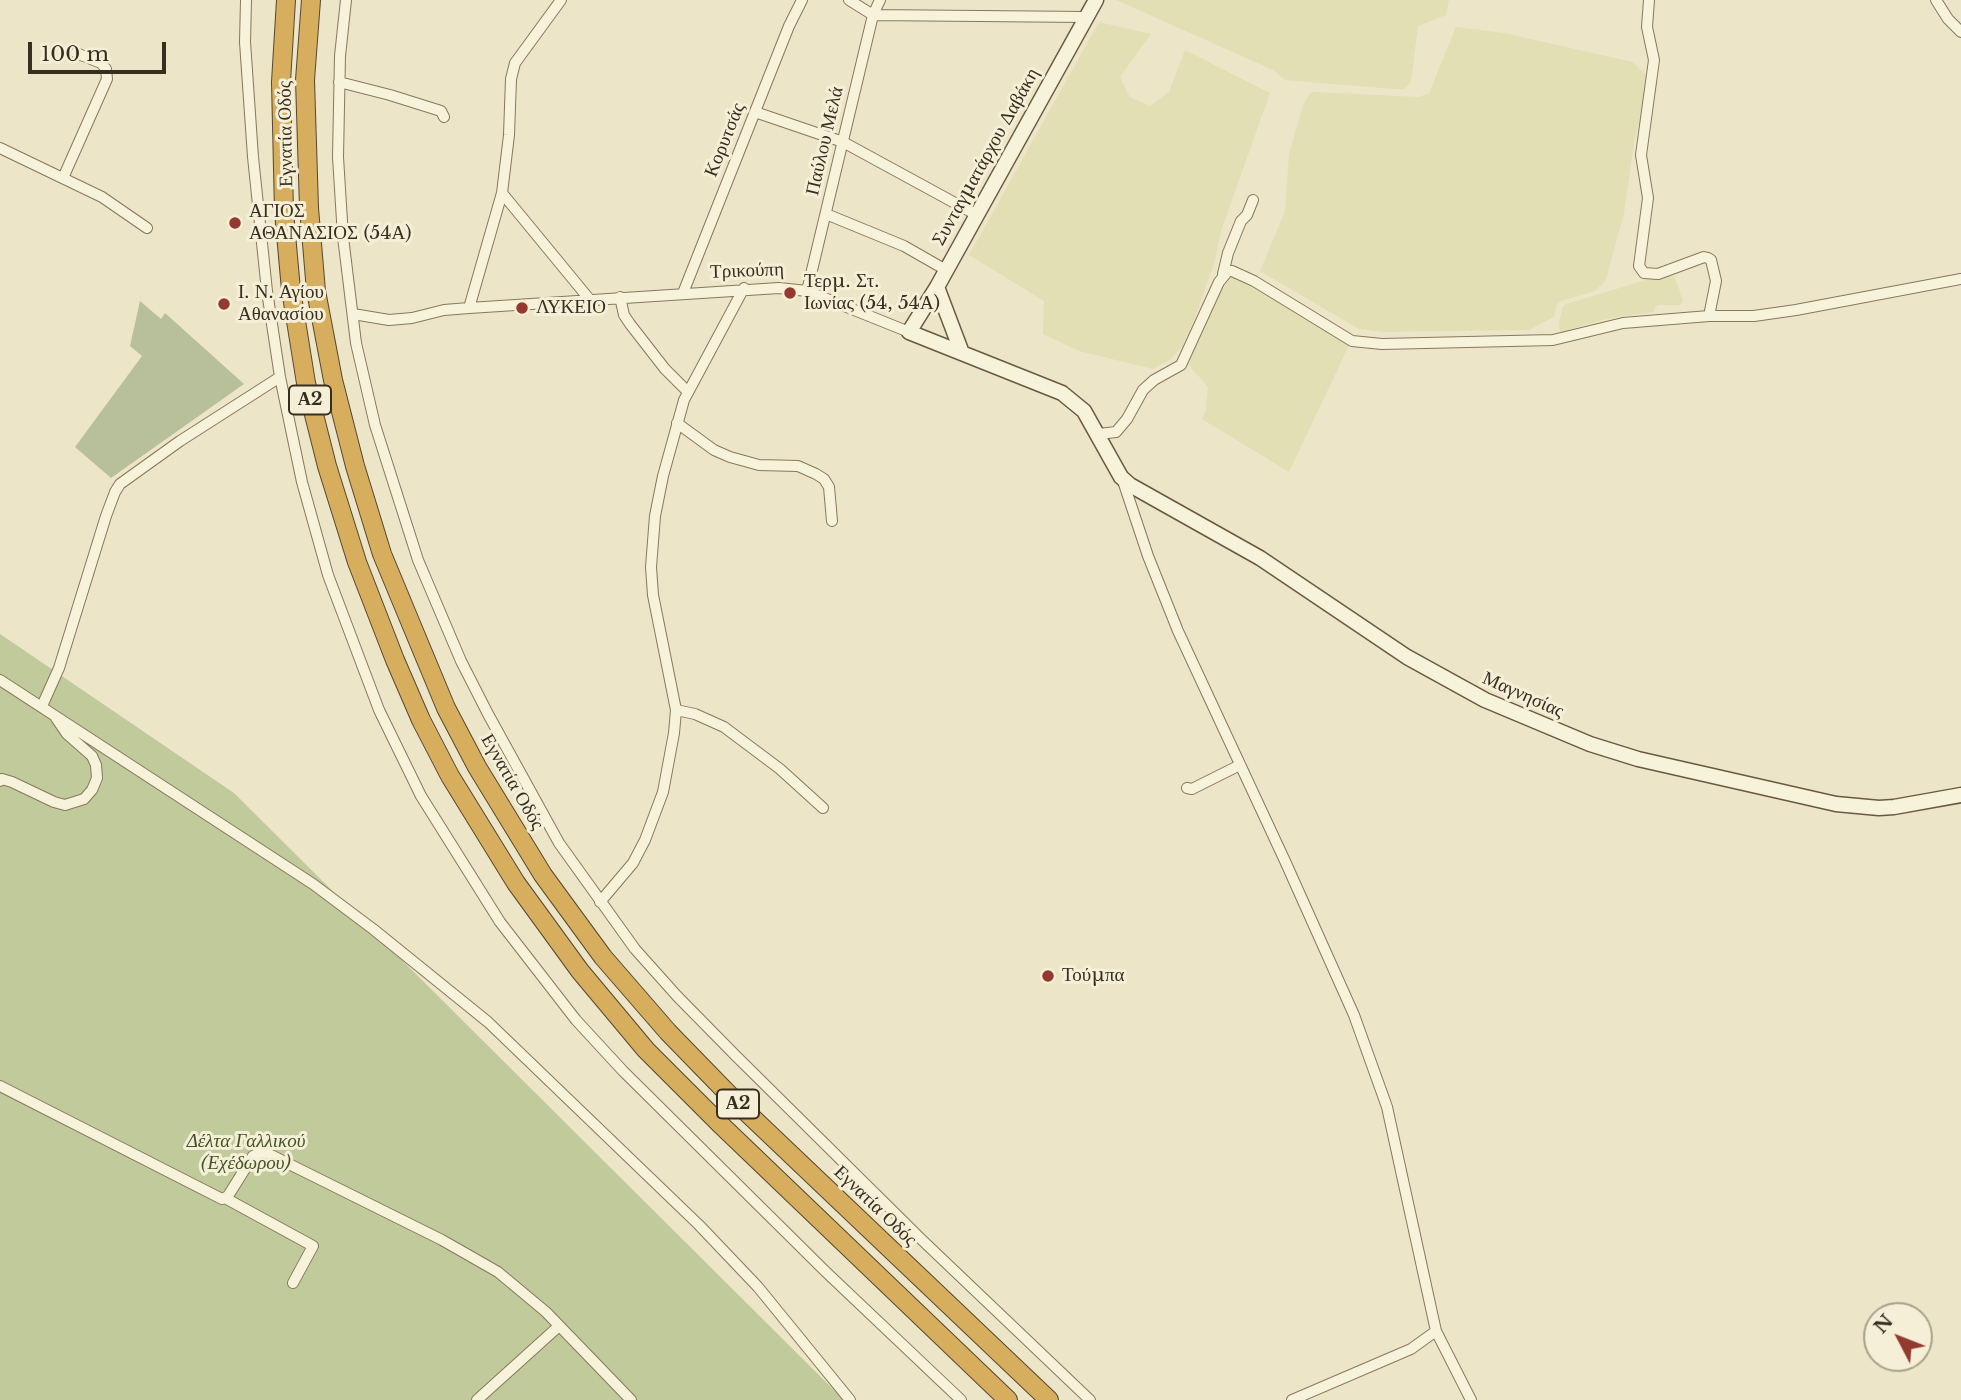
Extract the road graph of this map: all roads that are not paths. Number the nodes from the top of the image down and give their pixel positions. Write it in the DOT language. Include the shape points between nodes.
graph roads {
  1 [pos="246,0"];
  2 [pos="286,0"];
  3 [pos="311,0"];
  4 [pos="346,0"];
  5 [pos="561,0"];
  6 [pos="802,0"];
  7 [pos="849,0"];
  8 [pos="880,0"];
  9 [pos="1096,0"];
  10 [pos="1649,0"];
  11 [pos="1936,0"];
  12 [pos="873,15"];
  13 [pos="1086,17"];
  14 [pos="1961,32"];
  15 [pos="76,53"];
  16 [pos="339,82"];
  17 [pos="755,112"];
  18 [pos="444,117"];
  19 [pos="843,142"];
  20 [pos="0,148"];
  21 [pos="63,178"];
  22 [pos="502,192"];
  23 [pos="1253,200"];
  24 [pos="826,215"];
  25 [pos="977,215"];
  26 [pos="147,228"];
  27 [pos="946,270"];
  28 [pos="1223,274"];
  29 [pos="1961,279"];
  30 [pos="937,287"];
  31 [pos="744,288"];
  32 [pos="807,291"];
  33 [pos="683,293"];
  34 [pos="620,297"];
  35 [pos="590,300"];
  36 [pos="469,307"];
  37 [pos="352,314"];
  38 [pos="1709,316"];
  39 [pos="909,332"];
  40 [pos="962,352"];
  41 [pos="280,377"];
  42 [pos="688,392"];
  43 [pos="677,423"];
  44 [pos="1099,434"];
  45 [pos="1121,477"];
  46 [pos="832,520"];
  47 [pos="0,680"];
  48 [pos="43,706"];
  49 [pos="676,710"];
  50 [pos="53,714"];
  51 [pos="1240,765"];
  52 [pos="1,779"];
  53 [pos="1186,788"];
  54 [pos="1961,795"];
  55 [pos="823,808"];
  56 [pos="600,902"];
  57 [pos="0,1086"];
  58 [pos="225,1198"];
  59 [pos="293,1283"];
  60 [pos="559,1325"];
  61 [pos="1436,1331"];
  62 [pos="477,1400"];
  63 [pos="631,1400"];
  64 [pos="850,1400"];
  65 [pos="961,1400"];
  66 [pos="1009,1400"];
  67 [pos="1049,1400"];
  68 [pos="1090,1400"];
  69 [pos="1292,1400"];
  70 [pos="1471,1400"];
  1 -- 41 [label="street" via="253,157"];
  2 -- 66 [label="highway, Εγνατία Οδός / Α2" via="281,82 284,212 306,383 357,562 400,672 450,776 535,911 646,1050"];
  3 -- 67 [label="highway, Εγνατία Οδός / Α2" via="305,80 309,208 316,291 332,380 382,554 446,708 477,767 543,875 603,957 668,1032"];
  4 -- 16 [label="street"];
  5 -- 22 [label="street" via="515,63"];
  6 -- 17 [label="street, Κορυτσάς"];
  7 -- 12 [label="street"];
  8 -- 12 [label="street, Παύλου Μελά"];
  9 -- 13 [label="street, Συνταγματάρχου Δαβάκη"];
  10 -- 38 [label="street" via="1647,27 1654,60 1641,155 1648,198 1639,266 1644,273 1658,274 1704,257 1711,260 1716,281"];
  11 -- 14 [label="street"];
  12 -- 13 [label="street"];
  12 -- 19 [label="street, Παύλου Μελά"];
  13 -- 25 [label="street, Συνταγματάρχου Δαβάκη"];
  15 -- 21 [label="street" via="101,63 107,79"];
  16 -- 18 [label="street" via="441,111"];
  16 -- 37 [label="street" via="338,157"];
  17 -- 19 [label="street"];
  17 -- 33 [label="street, Κορυτσάς"];
  19 -- 24 [label="street, Παύλου Μελά"];
  19 -- 25 [label="street"];
  20 -- 21 [label="street"];
  21 -- 26 [label="street" via="102,197"];
  22 -- 35 [label="street"];
  22 -- 36 [label="street"];
  23 -- 28 [label="street"];
  24 -- 27 [label="street" via="904,246"];
  24 -- 32 [label="street, Παύλου Μελά"];
  25 -- 27 [label="street, Συνταγματάρχου Δαβάκη"];
  27 -- 30 [label="street, Συνταγματάρχου Δαβάκη"];
  28 -- 38 [label="street" via="1232,271 1254,281 1360,343 1553,340 1623,323"];
  28 -- 44 [label="street" via="1181,365 1143,390 1116,432"];
  29 -- 38 [label="street" via="1796,310"];
  30 -- 39 [label="street, Συνταγματάρχου Δαβάκη"];
  30 -- 40 [label="street"];
  31 -- 32 [label="street, Τρικούπη"];
  31 -- 33 [label="street, Τρικούπη"];
  31 -- 42 [label="street"];
  32 -- 39 [label="street, Τρικούπη"];
  33 -- 34 [label="street, Τρικούπη"];
  34 -- 35 [label="street, Τρικούπη"];
  34 -- 42 [label="street" via="630,324"];
  35 -- 36 [label="street, Τρικούπη"];
  36 -- 37 [label="street, Τρικούπη" via="389,320"];
  37 -- 56 [label="street" via="375,425 418,560 461,661 511,759 559,843"];
  39 -- 40 [label="street, Τρικούπη"];
  40 -- 44 [label="street, Τρικούπη" via="1062,393 1084,411"];
  41 -- 48 [label="street" via="120,484"];
  41 -- 65 [label="street" via="328,575 379,710 421,796 500,922 559,999 623,1071"];
  42 -- 43 [label="street"];
  43 -- 46 [label="street" via="730,457 759,465 798,466 824,479"];
  43 -- 49 [label="street" via="655,516 651,567"];
  44 -- 45 [label="street, Τρικούπη"];
  45 -- 51 [label="street" via="1178,631"];
  45 -- 54 [label="street, Μαγνησίας" via="1260,558 1444,679 1590,744 1836,804 1879,808"];
  47 -- 48 [label="street"];
  48 -- 50 [label="street"];
  49 -- 55 [label="street" via="724,726"];
  49 -- 56 [label="street" via="663,792 645,840 633,863"];
  50 -- 52 [label="street" via="92,756 97,778 92,790 84,799 65,804"];
  50 -- 64 [label="street" via="313,884 488,1022 699,1225 758,1287"];
  51 -- 53 [label="street"];
  51 -- 61 [label="street" via="1354,1015 1380,1086"];
  56 -- 68 [label="street" via="635,949 726,1046"];
  57 -- 58 [label="street"];
  58 -- 59 [label="street" via="313,1246"];
  58 -- 60 [label="street" via="253,1156 269,1154 470,1255 498,1272"];
  60 -- 62 [label="street"];
  60 -- 63 [label="street"];
  61 -- 69 [label="street" via="1411,1349"];
  61 -- 70 [label="street"];
}
